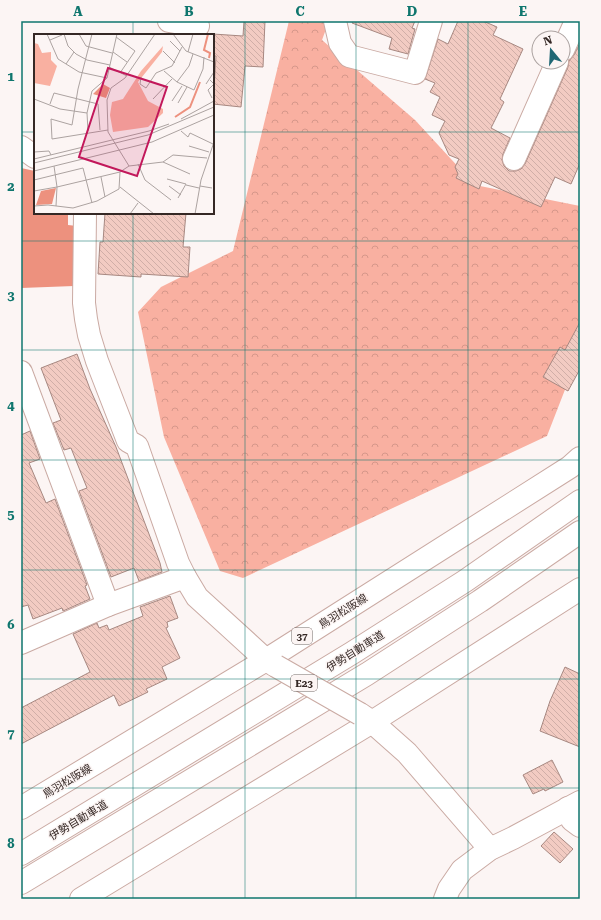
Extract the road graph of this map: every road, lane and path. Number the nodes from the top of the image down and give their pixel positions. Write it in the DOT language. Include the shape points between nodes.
graph roads {
  1 [pos="169,21"];
  2 [pos="335,21"];
  3 [pos="431,21"];
  4 [pos="576,21"];
  5 [pos="197,27"];
  6 [pos="571,32"];
  7 [pos="553,70"];
  8 [pos="21,146"];
  9 [pos="34,156"];
  10 [pos="514,159"];
  11 [pos="85,214"];
  12 [pos="21,372"];
  13 [pos="580,458"];
  14 [pos="580,501"];
  15 [pos="580,532"];
  16 [pos="185,577"];
  17 [pos="580,589"];
  18 [pos="108,605"];
  19 [pos="21,643"];
  20 [pos="271,663"];
  21 [pos="366,718"];
  22 [pos="21,808"];
  23 [pos="576,812"];
  24 [pos="490,849"];
  25 [pos="21,854"];
  26 [pos="21,883"];
  27 [pos="81,899"];
  28 [pos="445,899"];
  1 -- 5 [label="main road"];
  2 -- 3 [label="main road" via="340,43 349,56 415,74"];
  4 -- 6 [label="main road"];
  7 -- 10 [label="main road"];
  8 -- 9 [label="main road"];
  11 -- 16 [label="main road" via="84,303 89,335 128,441 137,446"];
  12 -- 18 [label="main road"];
  13 -- 20 [label="main road, 鳥羽松阪線 / 37"];
  14 -- 25 [label="main road, 伊勢自動車道 / E23" via="465,581 352,653"];
  15 -- 26 [label="main road, E23" via="367,674"];
  16 -- 18 [label="main road"];
  16 -- 20 [label="main road" via="197,597"];
  17 -- 21 [label="main road"];
  18 -- 19 [label="main road"];
  20 -- 21 [label="main road, bridge"];
  20 -- 22 [label="main road, 鳥羽松阪線 / 37"];
  21 -- 24 [label="main road" via="407,753"];
  21 -- 27 [label="main road"];
  23 -- 24 [label="main road"];
  24 -- 28 [label="main road" via="462,870 449,888"];
}
